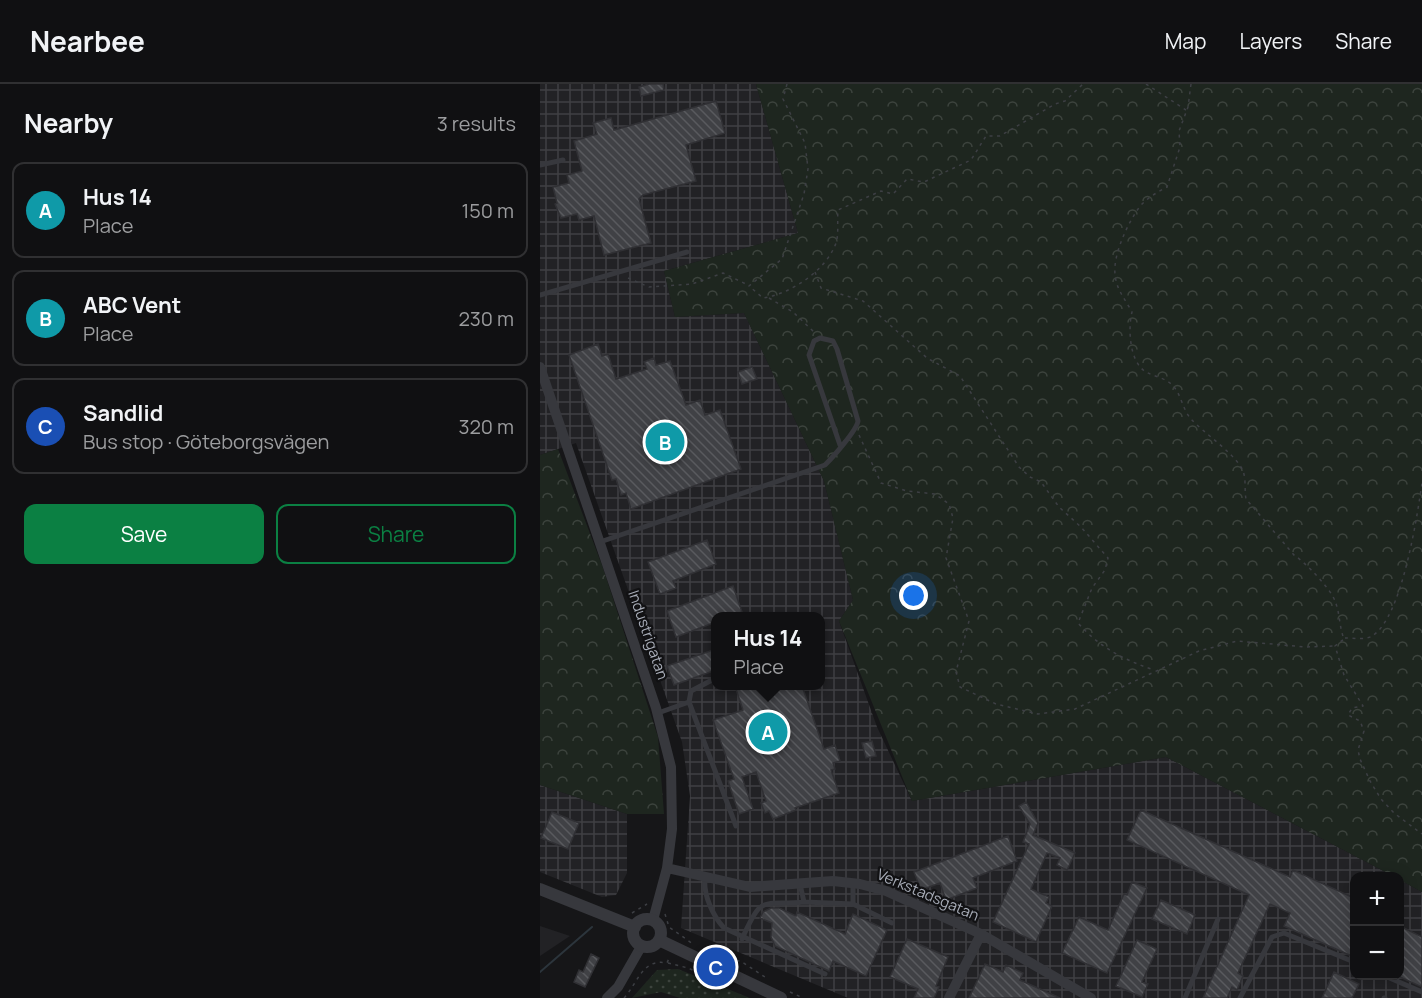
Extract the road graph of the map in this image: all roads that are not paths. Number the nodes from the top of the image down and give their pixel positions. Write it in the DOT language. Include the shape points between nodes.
graph roads {
  1 [pos="563,160"];
  2 [pos="540,165"];
  3 [pos="687,252"];
  4 [pos="540,295"];
  5 [pos="540,367"];
  6 [pos="840,445"];
  7 [pos="600,542"];
  8 [pos="711,681"];
  9 [pos="689,702"];
  10 [pos="658,713"];
  11 [pos="736,826"];
  12 [pos="667,868"];
  13 [pos="705,877"];
  14 [pos="853,883"];
  15 [pos="800,884"];
  16 [pos="540,889"];
  17 [pos="804,902"];
  18 [pos="852,904"];
  19 [pos="1218,919"];
  20 [pos="653,920"];
  21 [pos="892,923"];
  22 [pos="635,927"];
  23 [pos="981,934"];
  24 [pos="742,939"];
  25 [pos="659,940"];
  26 [pos="642,945"];
  27 [pos="1350,960"];
  28 [pos="825,974"];
  29 [pos="1397,980"];
  30 [pos="1422,992"];
  31 [pos="1077,994"];
  32 [pos="785,995"];
  33 [pos="607,998"];
  34 [pos="949,998"];
  35 [pos="1091,998"];
  36 [pos="1185,998"];
  37 [pos="1240,998"];
  1 -- 2 [label="lane"];
  3 -- 4 [label="lane"];
  5 -- 7 [label="street, Industrigatan"];
  6 -- 6 [label="lane" via="809,355 814,341 820,338 833,341 837,349 858,421 857,429"];
  6 -- 7 [label="lane" via="825,465"];
  7 -- 10 [label="street, Industrigatan"];
  8 -- 9 [label="lane" via="691,692"];
  9 -- 10 [label="lane"];
  9 -- 11 [label="lane"];
  10 -- 12 [label="street, Industrigatan" via="671,767 674,802"];
  12 -- 13 [label="street, Verkstadsgatan"];
  12 -- 20 [label="street, Industrigatan"];
  13 -- 15 [label="street, Verkstadsgatan" via="750,887"];
  13 -- 24 [label="lane" via="715,919"];
  14 -- 15 [label="street, Verkstadsgatan"];
  14 -- 18 [label="lane"];
  14 -- 23 [label="street, Verkstadsgatan" via="886,891"];
  15 -- 17 [label="lane"];
  16 -- 22 [label="street"];
  17 -- 18 [label="lane"];
  17 -- 24 [label="lane" via="761,905 755,909"];
  18 -- 21 [label="lane"];
  19 -- 36 [label="lane"];
  20 -- 22 [label="street" via="642,920"];
  20 -- 25 [label="street" via="660,926"];
  22 -- 26 [label="street" via="634,938"];
  23 -- 31 [label="street, Verkstadsgatan"];
  23 -- 34 [label="street"];
  24 -- 28 [label="lane"];
  25 -- 26 [label="street" via="652,946"];
  25 -- 32 [label="street"];
  26 -- 33 [label="street" via="618,987"];
  27 -- 37 [label="lane" via="1284,933 1272,936"];
  29 -- 30 [label="lane"];
  31 -- 35 [label="street, Verkstadsgatan"];
}
